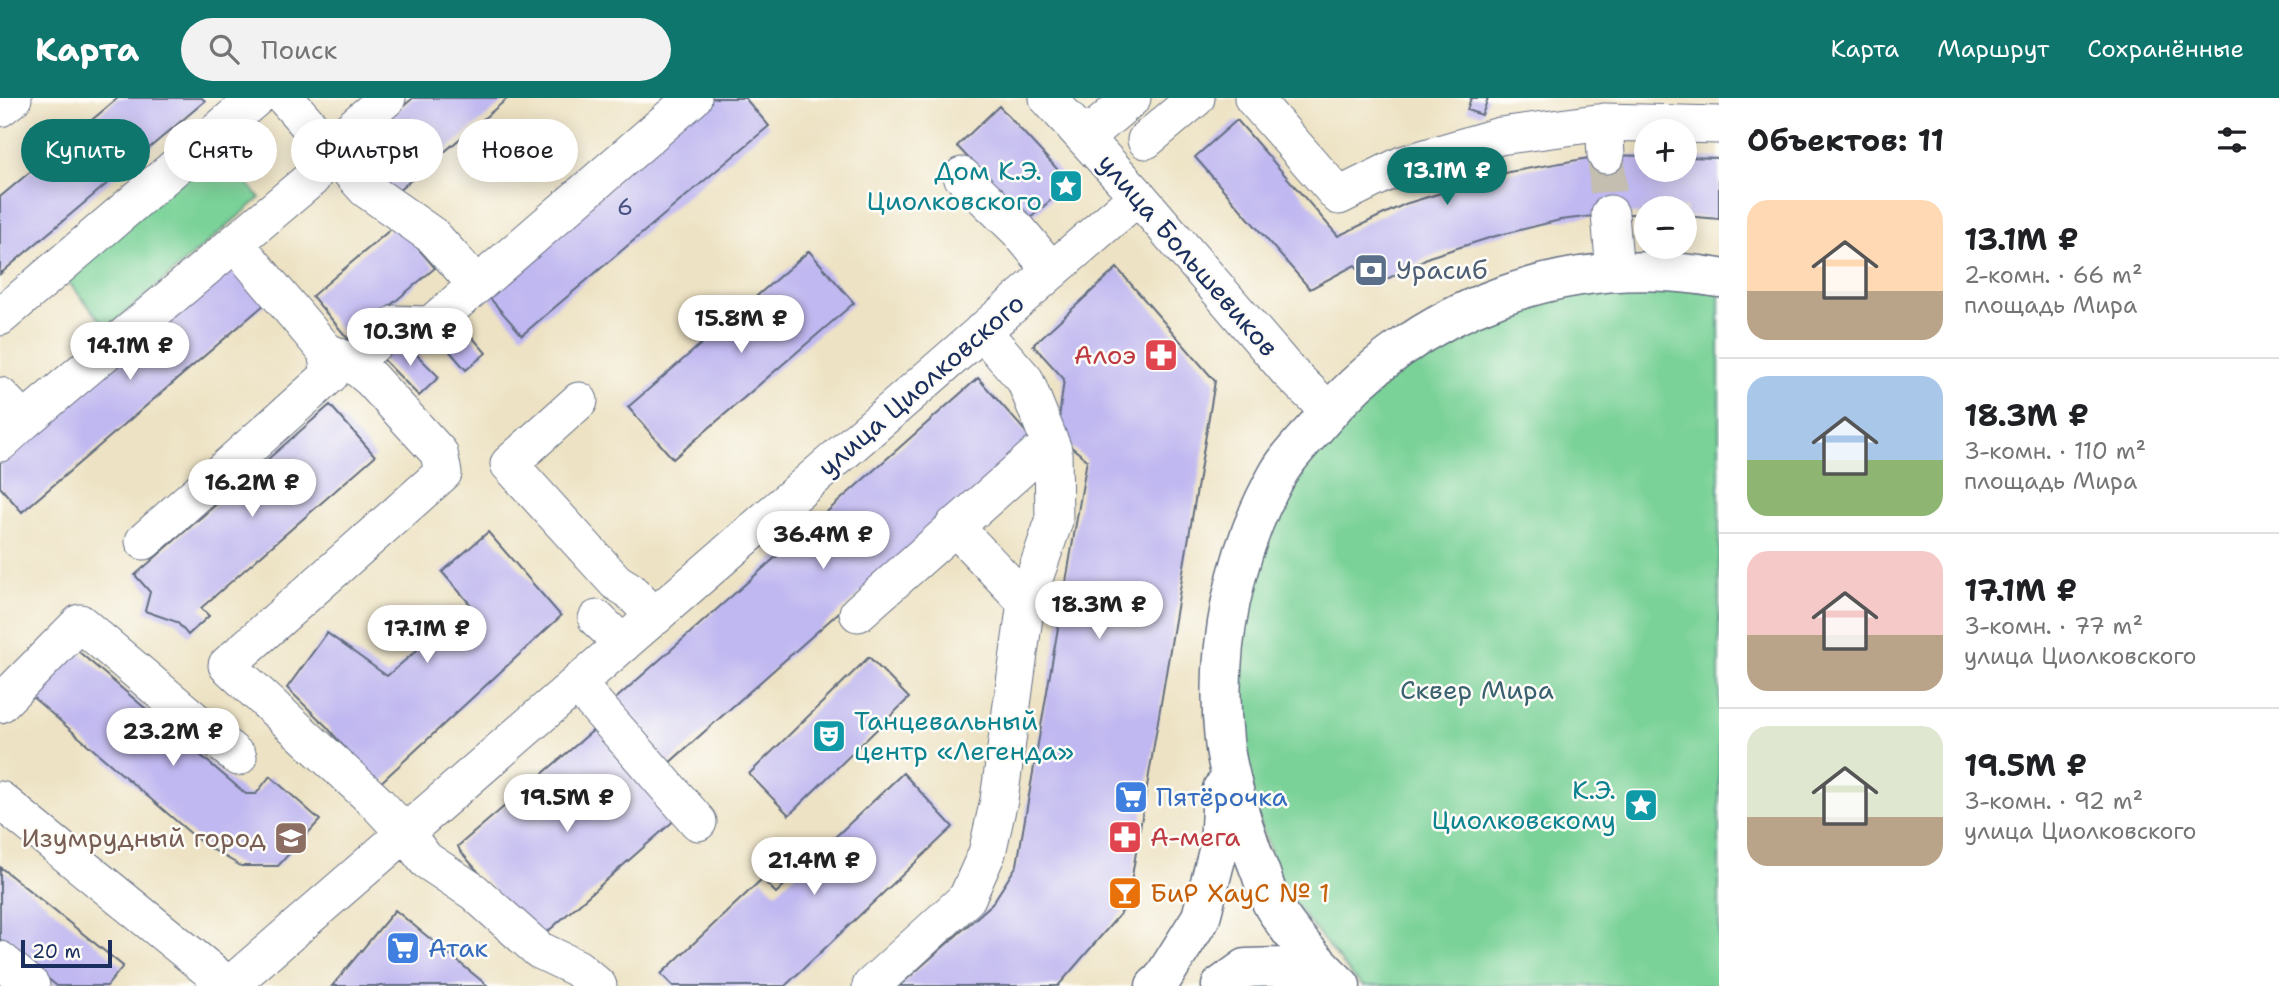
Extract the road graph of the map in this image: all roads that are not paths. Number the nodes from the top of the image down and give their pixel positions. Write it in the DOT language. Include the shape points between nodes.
graph roads {
  1 [pos="13,98"];
  2 [pos="256,98"];
  3 [pos="285,98"];
  4 [pos="387,98"];
  5 [pos="693,98"];
  6 [pos="1048,98"];
  7 [pos="1132,98"];
  8 [pos="1196,98"];
  9 [pos="1253,98"];
  10 [pos="0,108"];
  11 [pos="1666,111"];
  12 [pos="303,119"];
  13 [pos="363,119"];
  14 [pos="1719,125"];
  15 [pos="1086,138"];
  16 [pos="1146,141"];
  17 [pos="962,176"];
  18 [pos="307,182"];
  19 [pos="360,182"];
  20 [pos="1138,196"];
  21 [pos="1611,214"];
  22 [pos="235,243"];
  23 [pos="1052,271"];
  24 [pos="1615,272"];
  25 [pos="1719,278"];
  26 [pos="477,285"];
  27 [pos="0,317"];
  28 [pos="982,331"];
  29 [pos="339,357"];
  30 [pos="579,401"];
  31 [pos="1329,411"];
  32 [pos="8,420"];
  33 [pos="1053,450"];
  34 [pos="954,526"];
  35 [pos="144,541"];
  36 [pos="1026,602"];
  37 [pos="858,613"];
  38 [pos="655,617"];
  39 [pos="597,619"];
  40 [pos="623,644"];
  41 [pos="577,684"];
  42 [pos="0,704"];
  43 [pos="1224,741"];
  44 [pos="238,757"];
  45 [pos="0,800"];
  46 [pos="698,822"];
  47 [pos="395,842"];
  48 [pos="0,960"];
  49 [pos="1331,976"];
  50 [pos="31,986"];
  51 [pos="229,986"];
  52 [pos="554,986"];
  53 [pos="598,986"];
  54 [pos="872,986"];
  55 [pos="1155,986"];
  56 [pos="1221,986"];
  1 -- 10 [label="street"];
  2 -- 27 [label="street"];
  3 -- 12 [label="street"];
  4 -- 13 [label="street"];
  5 -- 26 [label="street"];
  6 -- 15 [label="street, улица Большевиков"];
  7 -- 15 [label="street"];
  8 -- 16 [label="street"];
  9 -- 11 [label="street" via="1339,196 1402,165 1500,136 1605,138"];
  11 -- 14 [label="street"];
  15 -- 20 [label="street, улица Большевиков"];
  17 -- 23 [label="street" via="1018,230"];
  18 -- 22 [label="street"];
  19 -- 26 [label="street" via="433,236"];
  20 -- 23 [label="street, улица Циолковского"];
  20 -- 31 [label="street, улица Большевиков" via="1288,371"];
  21 -- 24 [label="street"];
  22 -- 29 [label="street"];
  22 -- 32 [label="street"];
  23 -- 28 [label="street, улица Циолковского"];
  24 -- 25 [label="main road" via="1679,271"];
  24 -- 31 [label="main road" via="1514,290 1438,323 1366,373"];
  26 -- 29 [label="street" via="430,325 396,324"];
  28 -- 33 [label="street" via="1026,380"];
  28 -- 38 [label="street, улица Циолковского"];
  29 -- 35 [label="street" via="330,375"];
  29 -- 47 [label="street" via="371,379 439,453 443,474 227,665"];
  30 -- 38 [label="street" via="509,464 616,582"];
  31 -- 43 [label="main road" via="1280,470 1251,529 1222,659"];
  33 -- 34 [label="street" via="1035,456"];
  33 -- 36 [label="street" via="1054,521"];
  34 -- 36 [label="street"];
  34 -- 37 [label="street"];
  36 -- 54 [label="street" via="999,800 987,853 967,898"];
  38 -- 40 [label="street, улица Циолковского"];
  39 -- 40 [label="street"];
  40 -- 41 [label="street, улица Циолковского"];
  41 -- 46 [label="street"];
  41 -- 47 [label="street, улица Циолковского"];
  42 -- 44 [label="street" via="80,623"];
  43 -- 49 [label="main road" via="1241,822 1273,907"];
  43 -- 55 [label="main road" via="1220,847 1201,917"];
  45 -- 51 [label="street"];
  47 -- 51 [label="street, улица Циолковского"];
  47 -- 52 [label="street" via="467,912"];
  47 -- 53 [label="street" via="474,892 539,950 576,968"];
  48 -- 50 [label="street"];
  49 -- 56 [label="main road" via="1246,968"];
}
